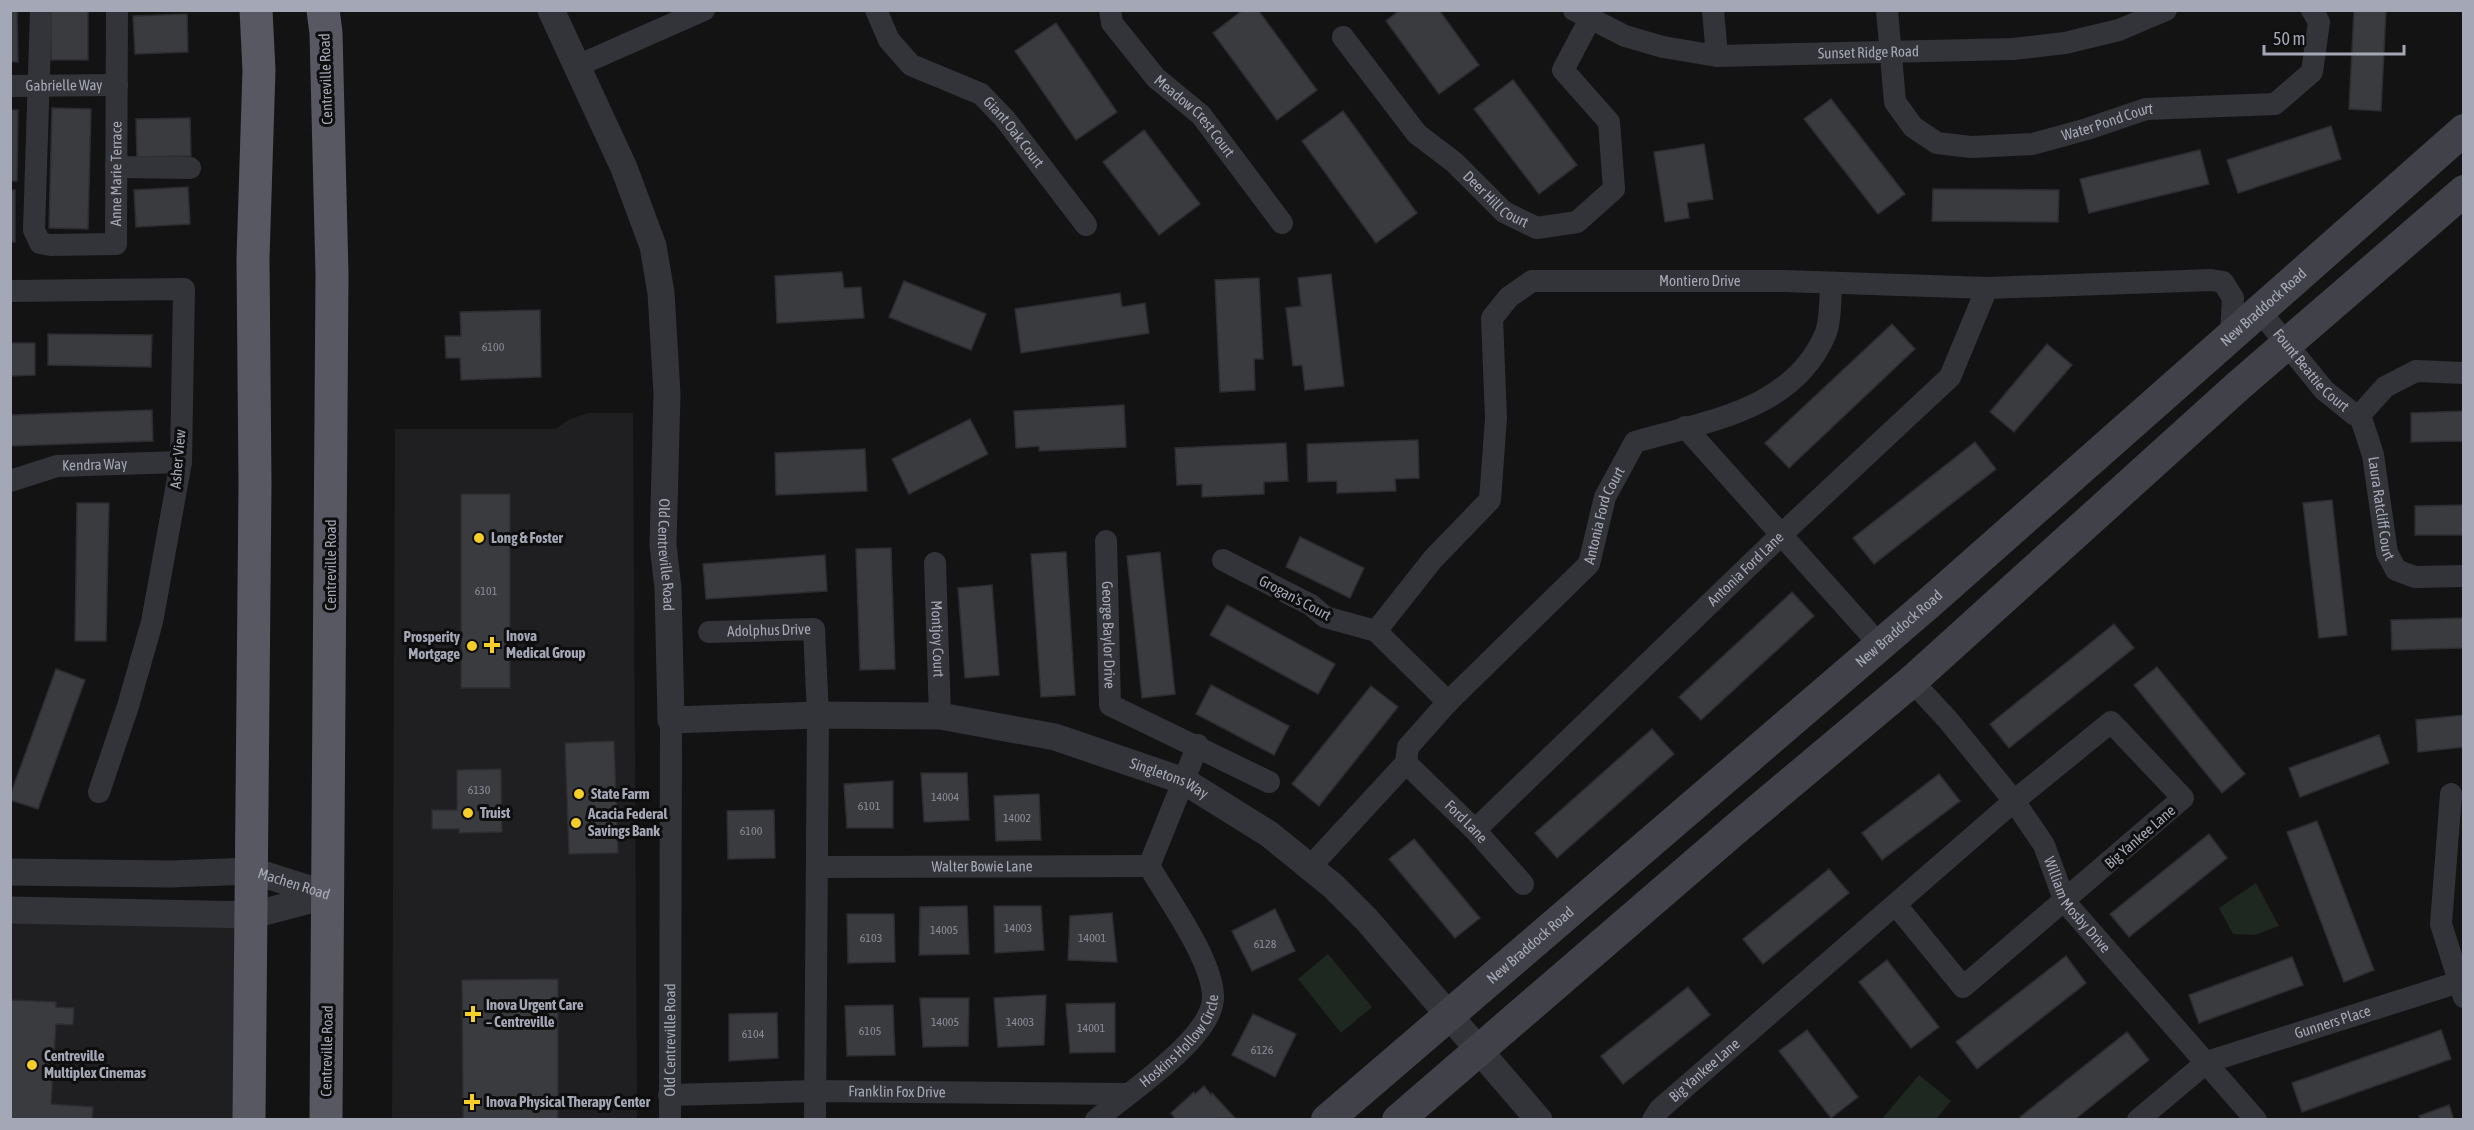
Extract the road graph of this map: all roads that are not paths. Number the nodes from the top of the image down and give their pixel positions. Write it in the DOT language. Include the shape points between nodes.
graph roads {
  1 [pos="41,10"];
  2 [pos="117,10"];
  3 [pos="256,10"];
  4 [pos="322,10"];
  5 [pos="551,10"];
  6 [pos="704,10"];
  7 [pos="876,10"];
  8 [pos="1110,10"];
  9 [pos="1713,10"];
  10 [pos="1887,10"];
  11 [pos="2166,10"];
  12 [pos="2312,10"];
  13 [pos="1582,15"];
  14 [pos="1343,37"];
  15 [pos="1889,52"];
  16 [pos="1717,56"];
  17 [pos="577,66"];
  18 [pos="117,85"];
  19 [pos="10,86"];
  20 [pos="39,86"];
  21 [pos="2463,130"];
  22 [pos="116,166"];
  23 [pos="190,168"];
  24 [pos="2463,191"];
  25 [pos="1282,223"];
  26 [pos="1086,225"];
  27 [pos="1831,284"];
  28 [pos="1987,288"];
  29 [pos="10,291"];
  30 [pos="2259,310"];
  31 [pos="2231,335"];
  32 [pos="2286,345"];
  33 [pos="2463,373"];
  34 [pos="2360,415"];
  35 [pos="1685,427"];
  36 [pos="181,462"];
  37 [pos="10,481"];
  38 [pos="1782,534"];
  39 [pos="1106,541"];
  40 [pos="1223,560"];
  41 [pos="935,563"];
  42 [pos="2463,576"];
  43 [pos="1376,631"];
  44 [pos="710,632"];
  45 [pos="1880,645"];
  46 [pos="1912,681"];
  47 [pos="1448,702"];
  48 [pos="818,715"];
  49 [pos="940,716"];
  50 [pos="671,720"];
  51 [pos="1198,745"];
  52 [pos="1406,763"];
  53 [pos="1184,781"];
  54 [pos="1269,782"];
  55 [pos="99,792"];
  56 [pos="2451,794"];
  57 [pos="2014,801"];
  58 [pos="1475,830"];
  59 [pos="1149,866"];
  60 [pos="817,867"];
  61 [pos="1310,867"];
  62 [pos="253,871"];
  63 [pos="10,872"];
  64 [pos="1523,884"];
  65 [pos="329,895"];
  66 [pos="2065,902"];
  67 [pos="1896,905"];
  68 [pos="10,910"];
  69 [pos="253,915"];
  70 [pos="2461,990"];
  71 [pos="1450,1014"];
  72 [pos="1478,1050"];
  73 [pos="2207,1062"];
  74 [pos="814,1091"];
  75 [pos="1125,1094"];
  76 [pos="669,1095"];
  77 [pos="249,1119"];
  78 [pos="326,1119"];
  79 [pos="670,1119"];
  80 [pos="815,1119"];
  81 [pos="1096,1119"];
  82 [pos="1327,1119"];
  83 [pos="1398,1119"];
  84 [pos="1539,1119"];
  85 [pos="1653,1119"];
  86 [pos="2138,1119"];
  87 [pos="2256,1119"];
  1 -- 20 [label="street, Anne Marie Terrace"];
  2 -- 18 [label="street, Anne Marie Terrace"];
  3 -- 62 [label="highway" via="259,70 253,258"];
  4 -- 65 [label="highway, Centreville Road" via="326,33 333,274"];
  5 -- 17 [label="street, Old Centreville Road"];
  6 -- 17 [label="street"];
  7 -- 26 [label="street, Giant Oak Court" via="889,40 911,65 981,94 1005,119"];
  8 -- 25 [label="street, Meadow Crest Court" via="1112,22 1156,78 1201,115"];
  9 -- 16 [label="street"];
  10 -- 15 [label="street, Water Pond Court"];
  11 -- 15 [label="street, Sunset Ridge Road" via="2120,30 2065,44"];
  12 -- 15 [label="street, Water Pond Court" via="2319,22 2312,72 2275,104 2146,109 2033,144 1971,147 1937,143 1913,127 1895,102"];
  13 -- 14 [label="street, Deer Hill Court" via="1563,70 1609,122 1614,189 1578,222 1537,228 1504,212 1454,162 1417,134"];
  13 -- 16 [label="street, Sunset Ridge Road" via="1625,36"];
  15 -- 16 [label="street, Sunset Ridge Road"];
  17 -- 50 [label="street, Old Centreville Road" via="601,114 647,229 661,293 667,394 663,545 668,588"];
  18 -- 20 [label="street, Gabrielle Way"];
  18 -- 22 [label="street, Anne Marie Terrace"];
  19 -- 20 [label="street, Gabrielle Way"];
  20 -- 22 [label="street, Anne Marie Terrace" via="34,230 40,243 116,244"];
  21 -- 30 [label="main road, New Braddock Road"];
  22 -- 23 [label="street"];
  24 -- 32 [label="main road"];
  27 -- 28 [label="street, Montiero Drive"];
  27 -- 35 [label="street, Antonia Ford Court" via="1826,334 1797,378 1745,411"];
  27 -- 43 [label="street, Montiero Drive" via="1532,281 1509,297 1492,318 1496,418 1490,500 1433,559"];
  28 -- 31 [label="street, Montiero Drive" via="2223,282 2232,295"];
  28 -- 38 [label="street, Antonia Ford Lane" via="1950,377"];
  29 -- 36 [label="street, Asher View" via="184,289"];
  30 -- 31 [label="main road, New Braddock Road"];
  30 -- 32 [label="street, Fount Beattie Court"];
  31 -- 45 [label="main road, New Braddock Road"];
  32 -- 34 [label="street, Fount Beattie Court" via="2324,390"];
  32 -- 46 [label="main road"];
  33 -- 34 [label="street, Fount Beattie Court" via="2416,371 2385,387"];
  34 -- 42 [label="street, Laura Ratcliff Court" via="2373,455 2387,553 2396,570 2415,577"];
  35 -- 38 [label="street"];
  35 -- 47 [label="street, Antonia Ford Court" via="1635,442 1605,497 1589,564"];
  36 -- 37 [label="street, Kendra Way" via="57,466"];
  36 -- 55 [label="street, Asher View" via="152,622"];
  38 -- 45 [label="street"];
  38 -- 58 [label="street, Antonia Ford Lane"];
  39 -- 51 [label="street, George Baylor Drive" via="1110,705"];
  40 -- 43 [label="street, Grogan's Court" via="1311,605 1325,617"];
  41 -- 49 [label="street, Montjoy Court"];
  43 -- 47 [label="street, Grogan's Court"];
  44 -- 48 [label="street, Adolphus Drive" via="814,629"];
  45 -- 71 [label="main road, New Braddock Road"];
  46 -- 57 [label="street, William Mosby Drive"];
  46 -- 72 [label="main road"];
  47 -- 52 [label="street, Antonia Ford Court" via="1408,747"];
  48 -- 49 [label="street, Singletons Way"];
  48 -- 50 [label="street, Singletons Way"];
  48 -- 60 [label="street"];
  49 -- 53 [label="street, Singletons Way" via="1055,737"];
  50 -- 76 [label="street, Old Centreville Road"];
  51 -- 53 [label="street"];
  51 -- 54 [label="street, George Baylor Drive"];
  52 -- 58 [label="street, Ford Lane"];
  52 -- 61 [label="street, Antonia Ford Court"];
  53 -- 59 [label="street"];
  53 -- 61 [label="street, Singletons Way" via="1269,834"];
  56 -- 70 [label="street, Gunners Place" via="2441,924"];
  57 -- 66 [label="street, William Mosby Drive" via="2044,845"];
  57 -- 66 [label="street, Big Yankee Lane" via="2111,722 2183,798"];
  57 -- 67 [label="street, Big Yankee Lane"];
  58 -- 64 [label="street, Ford Lane"];
  59 -- 60 [label="street, Walter Bowie Lane"];
  59 -- 75 [label="street, Hoskins Hollow Circle" via="1203,958 1214,997 1208,1020 1192,1040"];
  60 -- 74 [label="street"];
  61 -- 71 [label="street, Singletons Way" via="1367,920"];
  62 -- 63 [label="street, Machen Road"];
  62 -- 65 [label="street, Machen Road"];
  62 -- 69 [label="highway"];
  65 -- 69 [label="street, Machen Road"];
  65 -- 78 [label="highway, Centreville Road"];
  66 -- 67 [label="street, Big Yankee Lane" via="1964,987"];
  66 -- 73 [label="street, William Mosby Drive"];
  67 -- 85 [label="street, Big Yankee Lane"];
  68 -- 69 [label="street, Machen Road"];
  69 -- 77 [label="highway"];
  70 -- 73 [label="street, Gunners Place"];
  71 -- 72 [label="street, Singletons Way"];
  71 -- 82 [label="main road, New Braddock Road"];
  72 -- 83 [label="main road"];
  72 -- 84 [label="street, Singletons Way"];
  73 -- 86 [label="street"];
  73 -- 87 [label="street, William Mosby Drive"];
  74 -- 75 [label="street, Franklin Fox Drive"];
  74 -- 76 [label="street, Franklin Fox Drive"];
  74 -- 80 [label="street"];
  75 -- 81 [label="street, Hoskins Hollow Circle"];
  76 -- 79 [label="street, Old Centreville Road"];
}
